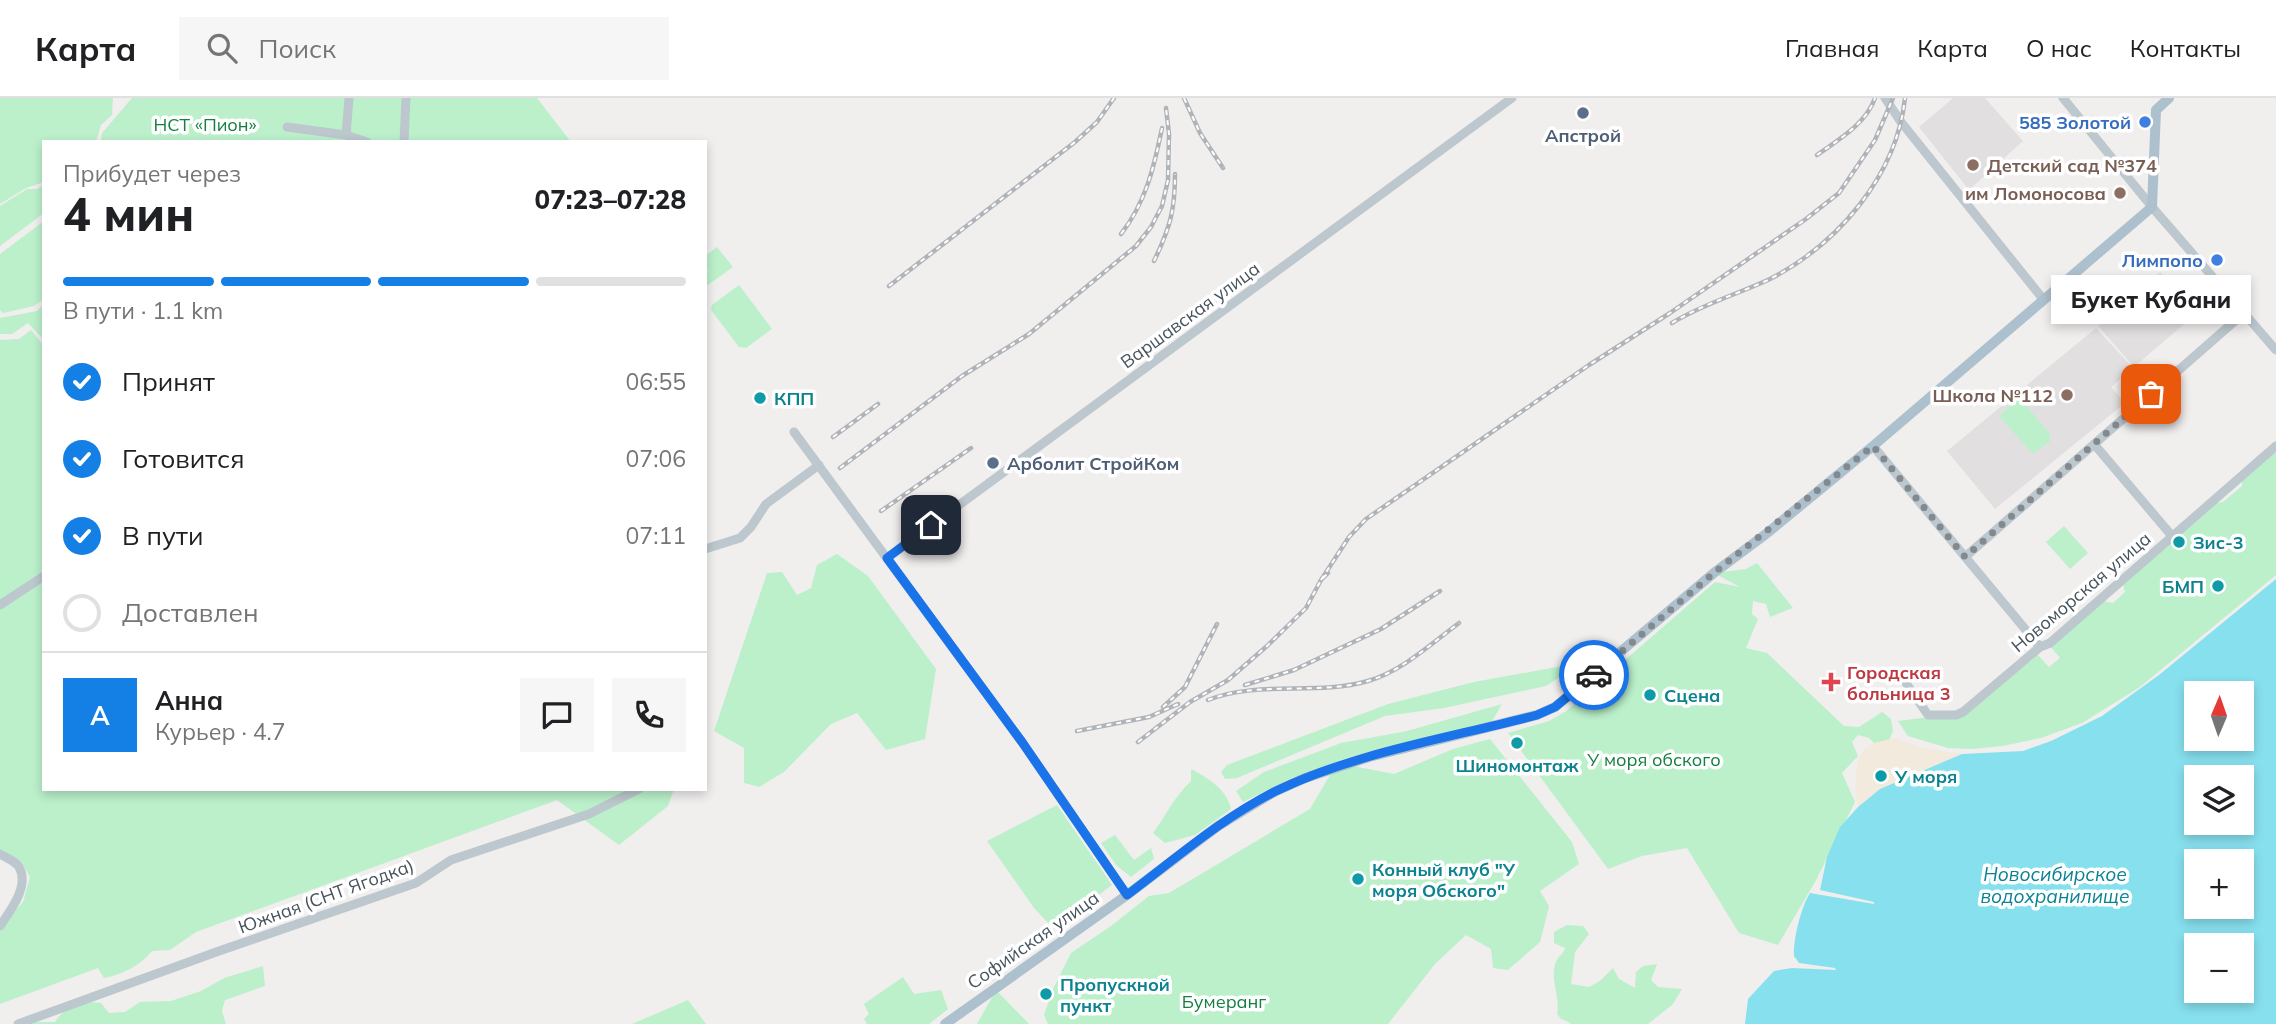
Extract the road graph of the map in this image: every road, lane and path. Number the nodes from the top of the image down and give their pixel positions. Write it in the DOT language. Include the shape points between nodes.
graph roads {
  1 [pos="349,98"];
  2 [pos="406,98"];
  3 [pos="1512,98"];
  4 [pos="1885,98"];
  5 [pos="2063,98"];
  6 [pos="2169,98"];
  7 [pos="287,127"];
  8 [pos="346,135"];
  9 [pos="361,140"];
  10 [pos="404,140"];
  11 [pos="2152,206"];
  12 [pos="2043,299"];
  13 [pos="2244,313"];
  14 [pos="2276,350"];
  15 [pos="794,432"];
  16 [pos="2094,444"];
  17 [pos="1873,446"];
  18 [pos="2276,446"];
  19 [pos="819,465"];
  20 [pos="2172,536"];
  21 [pos="707,548"];
  22 [pos="1965,557"];
  23 [pos="887,558"];
  24 [pos="42,577"];
  25 [pos="0,605"];
  26 [pos="2040,647"];
  27 [pos="1906,683"];
  28 [pos="635,791"];
  29 [pos="0,854"];
  30 [pos="1127,895"];
  31 [pos="0,926"];
  32 [pos="18,1024"];
  33 [pos="946,1024"];
  1 -- 8 [label="street"];
  2 -- 10 [label="street"];
  3 -- 23 [label="street, Варшавская улица"];
  4 -- 12 [label="street"];
  5 -- 11 [label="street"];
  6 -- 11 [label="main road" via="2156,110"];
  7 -- 8 [label="street"];
  8 -- 9 [label="street"];
  11 -- 12 [label="main road, Софийская улица"];
  11 -- 13 [label="street"];
  12 -- 17 [label="main road, Софийская улица"];
  13 -- 14 [label="street"];
  13 -- 16 [label="street"];
  15 -- 19 [label="street"];
  16 -- 20 [label="street"];
  16 -- 22 [label="street"];
  17 -- 22 [label="street"];
  17 -- 30 [label="main road, Софийская улица" via="1555,707 1305,778 1242,810"];
  18 -- 20 [label="street, Новоморская улица"];
  19 -- 21 [label="street" via="766,504 740,538"];
  19 -- 23 [label="street"];
  20 -- 26 [label="street, Новоморская улица"];
  22 -- 26 [label="street"];
  23 -- 30 [label="street"];
  24 -- 25 [label="street"];
  26 -- 27 [label="street, Новоморская улица" via="1955,715 1928,715"];
  28 -- 32 [label="street, Южная (СНТ Ягодка)" via="589,814 451,860 416,883"];
  29 -- 31 [label="street" via="18,864 21,890"];
  30 -- 33 [label="main road, Софийская улица"];
}
